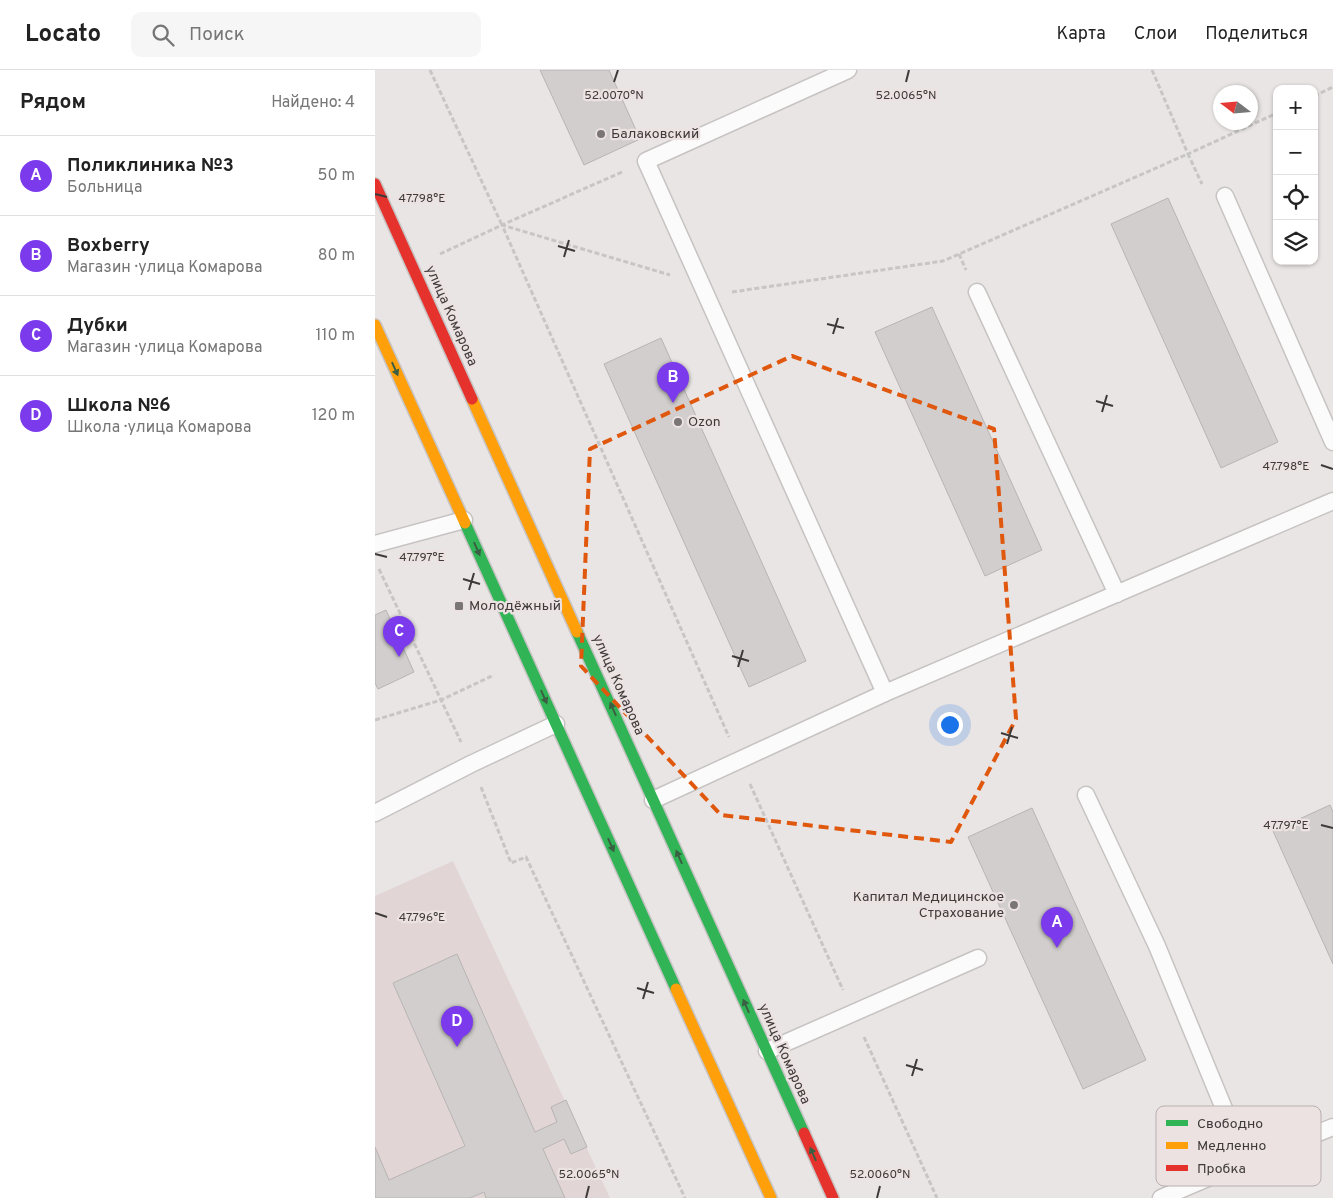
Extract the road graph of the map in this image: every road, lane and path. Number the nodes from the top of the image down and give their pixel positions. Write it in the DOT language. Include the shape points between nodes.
graph roads {
  1 [pos="430,70"];
  2 [pos="847,70"];
  3 [pos="1152,70"];
  4 [pos="1333,87"];
  5 [pos="1318,94"];
  6 [pos="1273,115"];
  7 [pos="1188,154"];
  8 [pos="646,161"];
  9 [pos="375,184"];
  10 [pos="1225,196"];
  11 [pos="502,225"];
  12 [pos="438,255"];
  13 [pos="704,290"];
  14 [pos="977,292"];
  15 [pos="375,325"];
  16 [pos="1333,442"];
  17 [pos="1333,501"];
  18 [pos="464,520"];
  19 [pos="375,544"];
  20 [pos="375,562"];
  21 [pos="1117,594"];
  22 [pos="494,675"];
  23 [pos="885,693"];
  24 [pos="441,700"];
  25 [pos="375,720"];
  26 [pos="556,724"];
  27 [pos="739,761"];
  28 [pos="471,764"];
  29 [pos="1086,795"];
  30 [pos="653,800"];
  31 [pos="375,813"];
  32 [pos="978,958"];
  33 [pos="853,1014"];
  34 [pos="767,1051"];
  35 [pos="1223,1106"];
  36 [pos="1333,1127"];
  37 [pos="1321,1132"];
  38 [pos="1189,1186"];
  39 [pos="685,1198"];
  40 [pos="771,1198"];
  41 [pos="833,1198"];
  42 [pos="937,1198"];
  43 [pos="1161,1198"];
  1 -- 11 [label="path"];
  2 -- 8 [label="lane"];
  3 -- 7 [label="path"];
  4 -- 5 [label="path"];
  6 -- 7 [label="path"];
  7 -- 10 [label="path" via="1209,199"];
  7 -- 13 [label="path" via="943,261"];
  8 -- 11 [label="path"];
  8 -- 13 [label="lane"];
  30 -- 9 [label="main road, улица Комарова, one-way"];
  10 -- 16 [label="lane"];
  11 -- 12 [label="path"];
  11 -- 13 [label="path"];
  11 -- 27 [label="path"];
  13 -- 23 [label="lane"];
  14 -- 21 [label="lane"];
  15 -- 18 [label="main road, one-way"];
  17 -- 21 [label="lane"];
  18 -- 19 [label="lane"];
  18 -- 26 [label="main road, one-way"];
  20 -- 24 [label="path"];
  21 -- 23 [label="lane"];
  22 -- 24 [label="path"];
  23 -- 27 [label="lane"];
  24 -- 25 [label="path"];
  24 -- 28 [label="path"];
  26 -- 28 [label="lane"];
  26 -- 40 [label="main road, one-way"];
  27 -- 30 [label="lane"];
  27 -- 33 [label="path"];
  28 -- 31 [label="lane"];
  28 -- 39 [label="path" via="511,863 526,857"];
  29 -- 35 [label="lane" via="1157,946"];
  34 -- 30 [label="main road, улица Комарова, one-way"];
  32 -- 33 [label="lane"];
  33 -- 34 [label="lane"];
  33 -- 42 [label="path"];
  41 -- 34 [label="main road, улица Комарова, one-way"];
  36 -- 37 [label="lane"];
  38 -- 43 [label="lane"];
}
